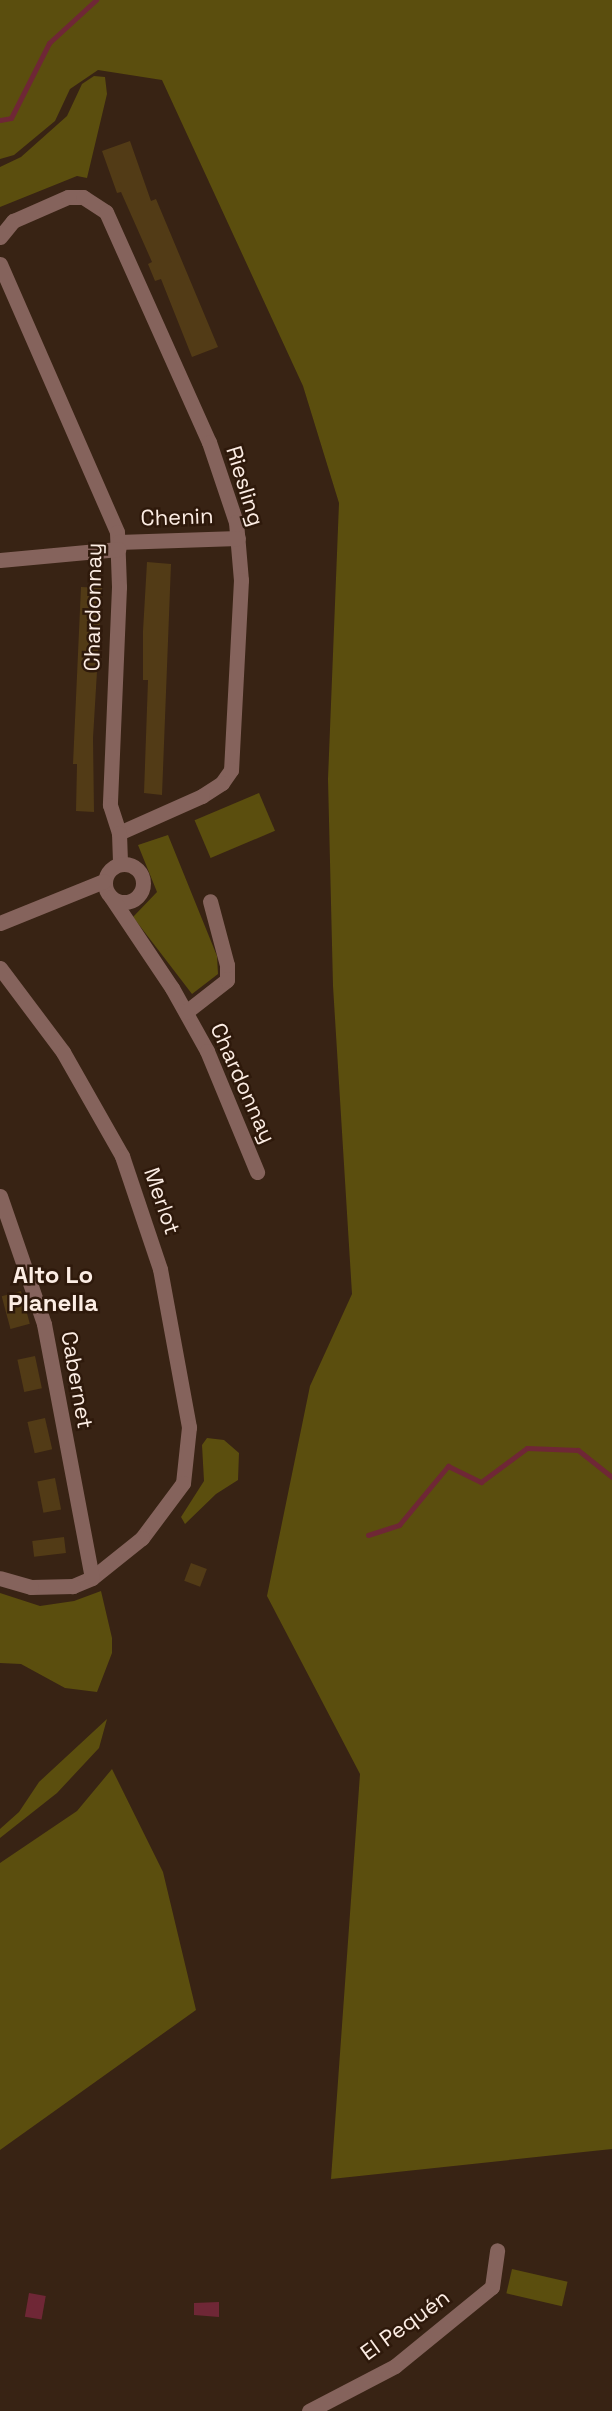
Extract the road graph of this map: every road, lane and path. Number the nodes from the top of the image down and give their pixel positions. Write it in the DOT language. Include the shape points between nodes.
graph roads {
  1 [pos="0,237"];
  2 [pos="0,264"];
  3 [pos="238,538"];
  4 [pos="118,545"];
  5 [pos="0,560"];
  6 [pos="119,833"];
  7 [pos="120,864"];
  8 [pos="104,881"];
  9 [pos="111,897"];
  10 [pos="210,901"];
  11 [pos="0,923"];
  12 [pos="0,968"];
  13 [pos="186,1012"];
  14 [pos="257,1172"];
  15 [pos="0,1196"];
  16 [pos="0,1578"];
  17 [pos="92,1578"];
  18 [pos="497,2250"];
  19 [pos="309,2411"];
  1 -- 3 [label="street, Riesling" via="14,221 76,196 106,213 209,442"];
  2 -- 4 [label="street, Chardonnay" via="103,497"];
  3 -- 4 [label="street, Chenin"];
  3 -- 6 [label="street, Riesling" via="241,600 231,770 222,783 202,796"];
  4 -- 5 [label="street, Chenin"];
  4 -- 6 [label="street, Chardonnay" via="110,805"];
  6 -- 7 [label="street, Chardonnay"];
  7 -- 8 [label="street" via="109,870"];
  7 -- 9 [label="street" via="137,868 143,878 141,890 128,901"];
  8 -- 9 [label="street"];
  8 -- 11 [label="street"];
  9 -- 13 [label="street, Chardonnay"];
  10 -- 13 [label="street, Chardonnay" via="227,965 227,980"];
  12 -- 17 [label="street, Merlot" via="85,1085 137,1193 160,1269 189,1427 183,1483 142,1538"];
  13 -- 14 [label="street, Chardonnay" via="226,1091"];
  15 -- 17 [label="street, Cabernet" via="33,1283 47,1334"];
  16 -- 17 [label="street" via="50,1588 73,1586"];
  18 -- 19 [label="street, El Pequén" via="492,2287 395,2366"];
}
